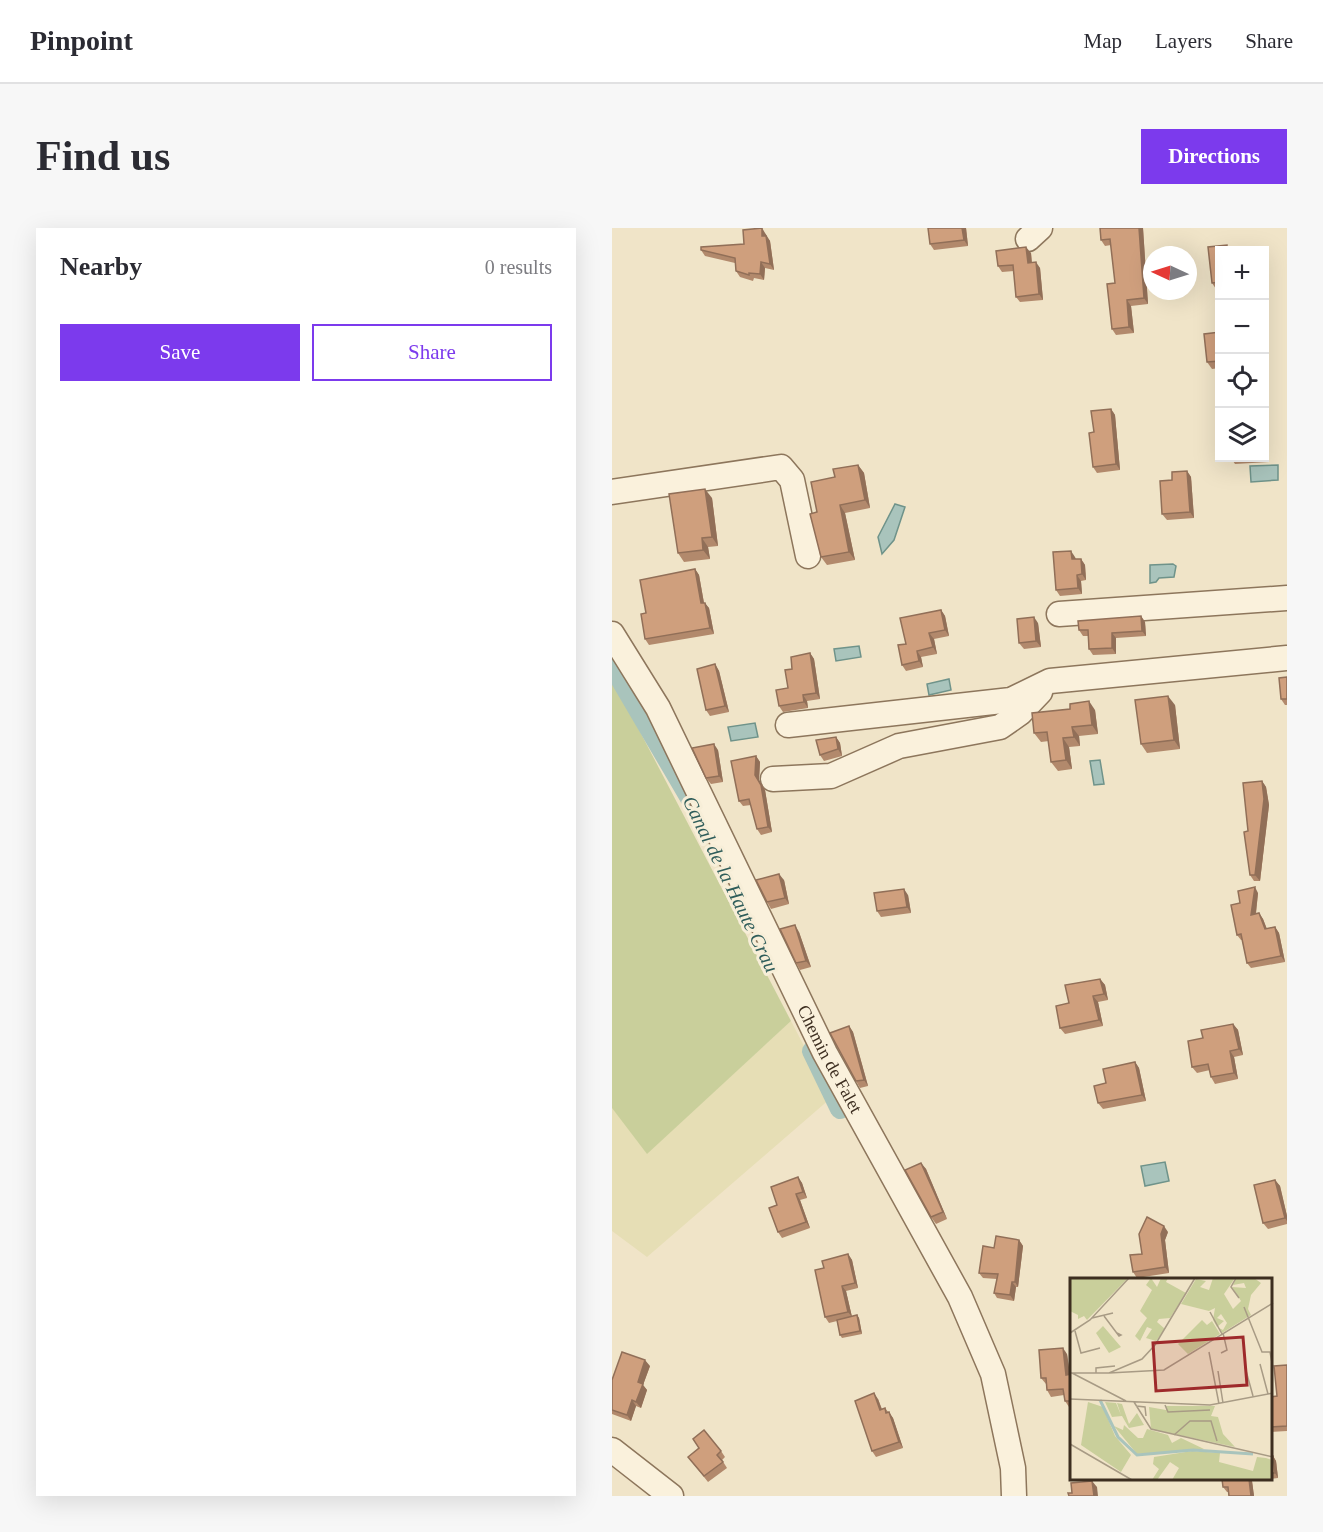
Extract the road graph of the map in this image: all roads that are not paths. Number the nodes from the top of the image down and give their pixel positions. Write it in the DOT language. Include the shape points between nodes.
graph roads {
  1 [pos="612,492"];
  2 [pos="808,556"];
  3 [pos="1287,597"];
  4 [pos="1059,614"];
  5 [pos="612,634"];
  6 [pos="1287,658"];
  7 [pos="1050,681"];
  8 [pos="788,726"];
  9 [pos="773,779"];
  10 [pos="612,1450"];
  11 [pos="671,1496"];
  12 [pos="1014,1496"];
  1 -- 2 [label="street" via="780,466 792,480"];
  3 -- 4 [label="street"];
  5 -- 12 [label="street, Chemin de Falet" via="658,708 825,1053 960,1297 993,1374 1013,1468"];
  6 -- 7 [label="street"];
  7 -- 8 [label="street" via="1011,700"];
  7 -- 9 [label="street" via="1020,714 1000,727 899,746 831,776"];
  10 -- 11 [label="street"];
}
